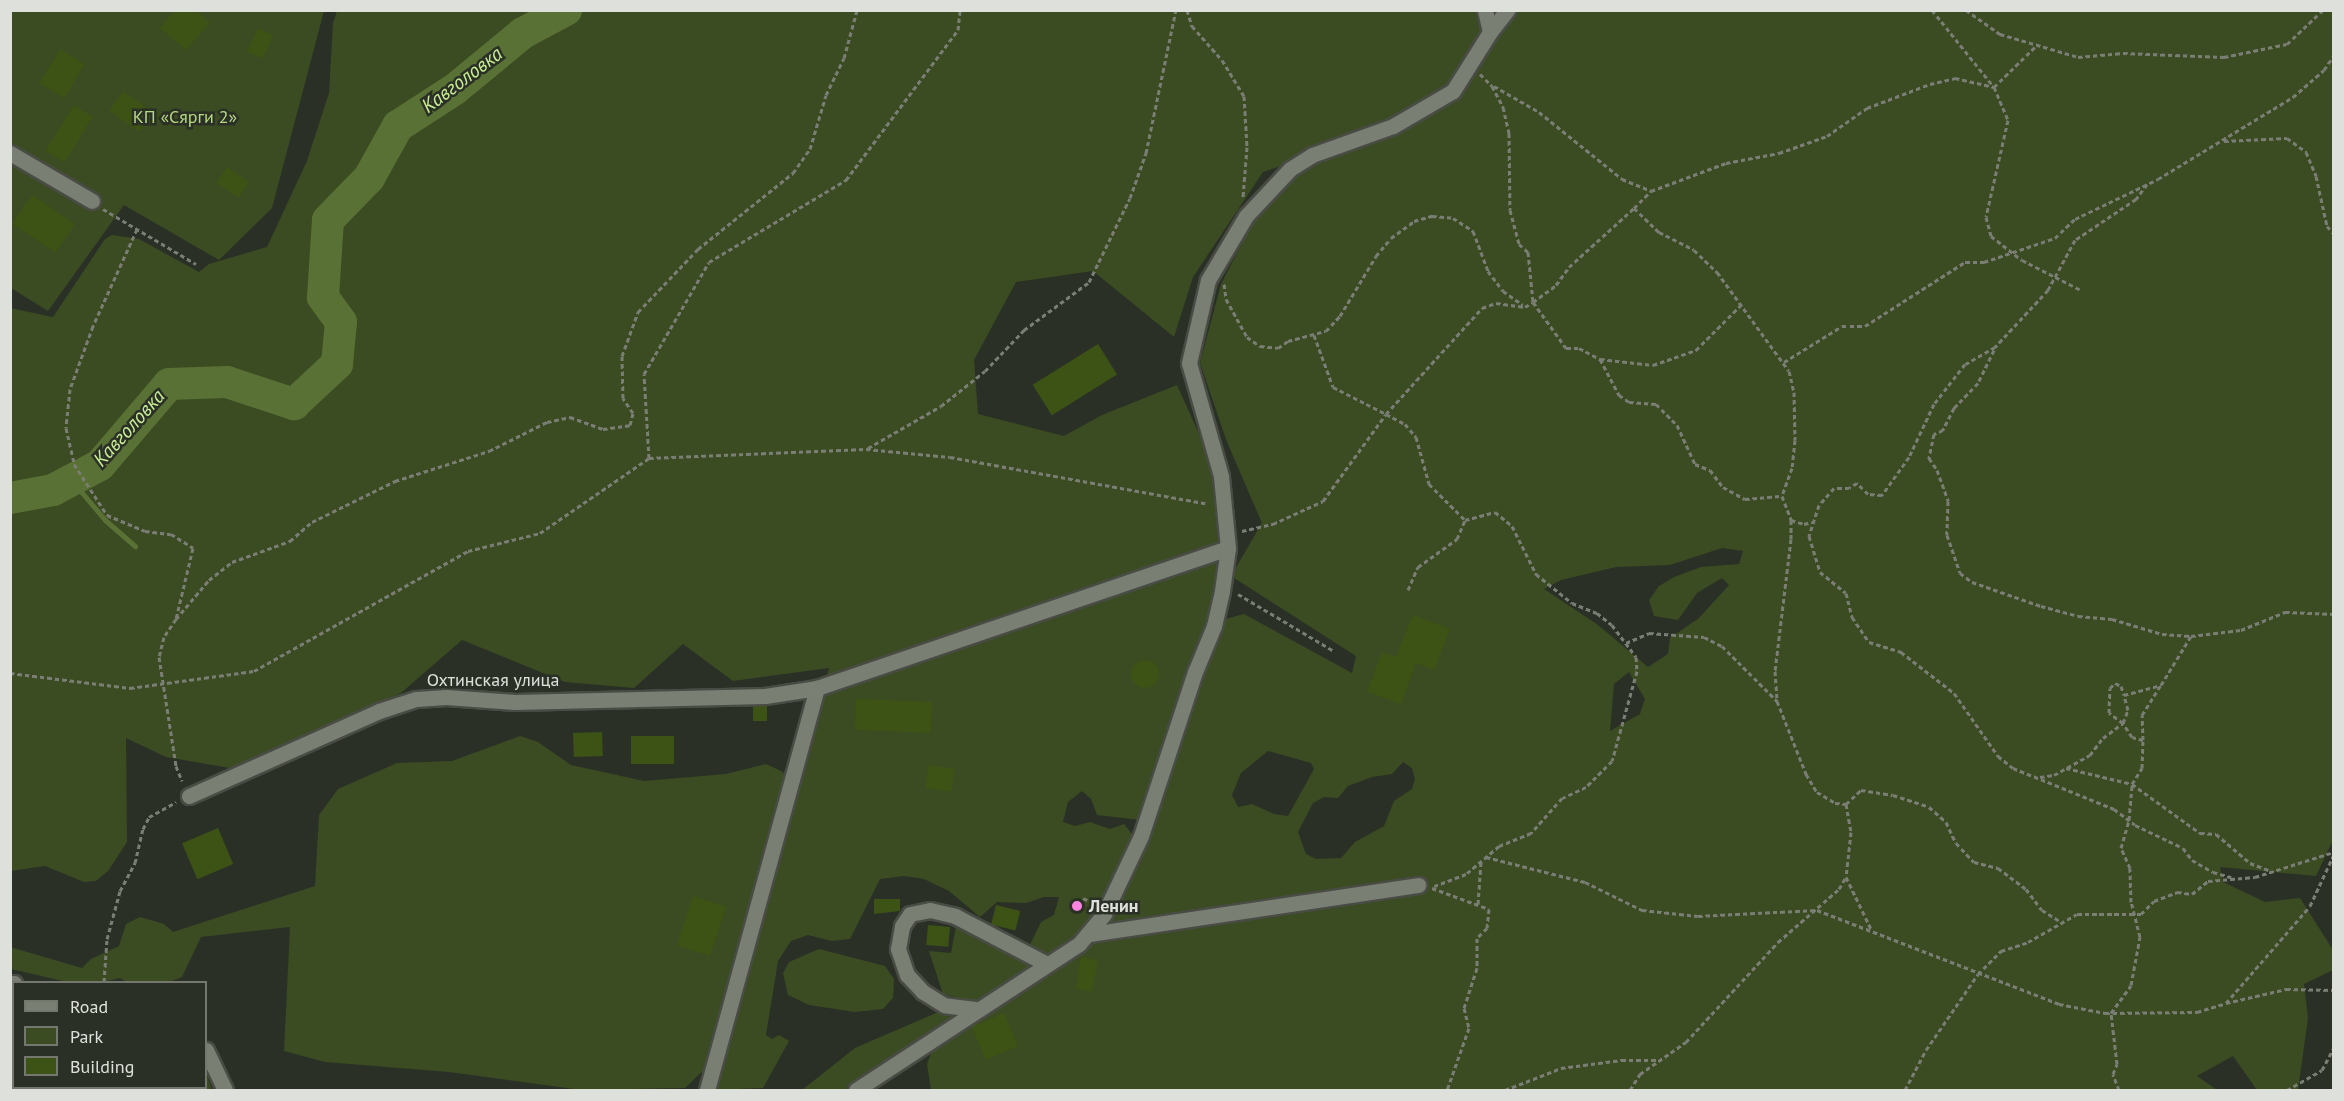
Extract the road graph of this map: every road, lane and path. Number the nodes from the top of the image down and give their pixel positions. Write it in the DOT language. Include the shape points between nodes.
graph roads {
  1 [pos="857,10"];
  2 [pos="960,10"];
  3 [pos="1176,10"];
  4 [pos="1187,10"];
  5 [pos="1485,10"];
  6 [pos="1507,10"];
  7 [pos="1932,10"];
  8 [pos="1966,10"];
  9 [pos="2323,10"];
  10 [pos="1490,32"];
  11 [pos="2035,47"];
  12 [pos="2334,55"];
  13 [pos="1478,72"];
  14 [pos="1492,86"];
  15 [pos="1994,87"];
  16 [pos="2221,142"];
  17 [pos="10,153"];
  18 [pos="2147,184"];
  19 [pos="1651,191"];
  20 [pos="92,201"];
  21 [pos="1634,208"];
  22 [pos="1246,216"];
  23 [pos="137,229"];
  24 [pos="2334,234"];
  25 [pos="2015,251"];
  26 [pos="1221,257"];
  27 [pos="196,264"];
  28 [pos="2058,276"];
  29 [pos="2081,290"];
  30 [pos="1533,302"];
  31 [pos="1742,304"];
  32 [pos="1525,307"];
  33 [pos="1314,335"];
  34 [pos="1995,347"];
  35 [pos="1599,359"];
  36 [pos="1784,362"];
  37 [pos="1386,414"];
  38 [pos="866,449"];
  39 [pos="649,458"];
  40 [pos="1782,496"];
  41 [pos="1224,507"];
  42 [pos="1465,520"];
  43 [pos="1791,520"];
  44 [pos="1812,522"];
  45 [pos="1228,541"];
  46 [pos="1408,590"];
  47 [pos="1222,591"];
  48 [pos="2334,614"];
  49 [pos="176,619"];
  50 [pos="2191,636"];
  51 [pos="1626,643"];
  52 [pos="1334,651"];
  53 [pos="10,673"];
  54 [pos="163,684"];
  55 [pos="2161,685"];
  56 [pos="817,688"];
  57 [pos="2124,695"];
  58 [pos="1777,701"];
  59 [pos="2123,723"];
  60 [pos="2143,740"];
  61 [pos="2064,768"];
  62 [pos="2039,777"];
  63 [pos="2132,784"];
  64 [pos="189,796"];
  65 [pos="1846,804"];
  66 [pos="2129,820"];
  67 [pos="2334,853"];
  68 [pos="1486,857"];
  69 [pos="1481,862"];
  70 [pos="2273,871"];
  71 [pos="1845,877"];
  72 [pos="2231,877"];
  73 [pos="1424,886"];
  74 [pos="1478,904"];
  75 [pos="1817,910"];
  76 [pos="2134,915"];
  77 [pos="2063,923"];
  78 [pos="1871,929"];
  79 [pos="1090,934"];
  80 [pos="1045,963"];
  81 [pos="1978,974"];
  82 [pos="104,981"];
  83 [pos="2334,990"];
  84 [pos="2226,1002"];
  85 [pos="975,1009"];
  86 [pos="2111,1013"];
  87 [pos="2334,1047"];
  88 [pos="207,1052"];
  89 [pos="1660,1060"];
  90 [pos="124,1090"];
  91 [pos="129,1090"];
  92 [pos="225,1090"];
  93 [pos="707,1090"];
  94 [pos="856,1090"];
  95 [pos="1447,1090"];
  96 [pos="1505,1090"];
  97 [pos="1630,1090"];
  98 [pos="1905,1090"];
  99 [pos="2119,1090"];
  100 [pos="2287,1090"];
  1 -- 49 [label="path" via="844,58 826,95 810,149 793,173 698,249 638,312 622,356 623,398 633,413 630,425 603,429 570,417 547,422 489,451 395,481 312,522 290,541 232,562 209,580"];
  2 -- 39 [label="path" via="958,30 846,180 709,262 644,374"];
  3 -- 38 [label="path" via="1146,153 1130,198 1089,282 1024,330 985,371 941,406"];
  4 -- 22 [label="path" via="1192,26 1222,60 1244,96 1247,147 1241,186"];
  5 -- 10 [label="street"];
  6 -- 10 [label="street"];
  7 -- 15 [label="path"];
  8 -- 11 [label="path" via="2000,34"];
  9 -- 11 [label="path" via="2287,44 2224,57 2123,53 2078,57"];
  10 -- 22 [label="street" via="1453,91 1394,126 1312,155 1274,182"];
  11 -- 15 [label="path"];
  12 -- 16 [label="path" via="2324,70 2293,97"];
  13 -- 14 [label="path"];
  14 -- 19 [label="path" via="1539,112 1622,179"];
  14 -- 30 [label="path" via="1509,133 1510,210 1520,244 1528,252"];
  15 -- 19 [label="path" via="1955,78 1930,84 1867,108 1827,136 1779,153 1726,163"];
  15 -- 25 [label="path" via="2008,120 1986,217 1991,236"];
  16 -- 18 [label="path"];
  16 -- 24 [label="path" via="2261,136 2287,138 2306,152 2327,226"];
  17 -- 20 [label="street"];
  18 -- 25 [label="path" via="2075,219 2055,238"];
  18 -- 28 [label="path" via="2136,199 2075,240"];
  19 -- 21 [label="path"];
  20 -- 23 [label="path"];
  21 -- 30 [label="path" via="1569,267 1556,285"];
  21 -- 31 [label="path" via="1659,232 1694,250"];
  22 -- 26 [label="street"];
  23 -- 27 [label="path"];
  23 -- 49 [label="path" via="112,277 70,390 66,428 78,472 107,515 145,531 171,534 194,548"];
  25 -- 28 [label="path" via="2022,260"];
  25 -- 36 [label="path" via="1984,262 1965,262 1865,326 1842,326"];
  26 -- 33 [label="path" via="1226,299 1247,337 1260,346 1278,348 1288,340"];
  26 -- 41 [label="street" via="1208,280 1189,363 1221,476"];
  28 -- 29 [label="path"];
  28 -- 34 [label="path"];
  30 -- 32 [label="path"];
  30 -- 35 [label="path" via="1566,348 1579,348"];
  31 -- 35 [label="path" via="1696,350 1653,365"];
  31 -- 36 [label="path"];
  32 -- 33 [label="path" via="1503,291 1488,272 1473,231 1453,218 1432,216 1414,221 1391,238 1340,316 1326,331"];
  32 -- 37 [label="path" via="1496,303 1482,308"];
  33 -- 37 [label="path" via="1333,387"];
  34 -- 44 [label="path" via="1965,364 1934,404 1909,457 1882,495 1868,494 1857,483 1849,488 1834,488 1819,505"];
  34 -- 50 [label="path" via="1978,383 1954,408 1943,430 1934,434 1929,458 1948,501 1947,535 1960,573 1999,593 2078,616"];
  35 -- 40 [label="path" via="1619,395 1629,402 1656,404 1677,425 1695,464 1710,470 1723,487 1745,499"];
  36 -- 40 [label="path" via="1794,392 1795,440 1792,468"];
  37 -- 42 [label="path" via="1405,424 1416,437 1429,484"];
  37 -- 45 [label="path" via="1323,501"];
  38 -- 39 [label="path"];
  38 -- 41 [label="path" via="950,456"];
  39 -- 54 [label="path" via="540,532 468,551 254,671"];
  40 -- 43 [label="path"];
  41 -- 45 [label="street"];
  42 -- 46 [label="path" via="1456,539 1418,567"];
  42 -- 51 [label="path" via="1495,512 1512,526 1536,574 1572,603 1597,613"];
  43 -- 44 [label="path"];
  43 -- 58 [label="path" via="1790,561 1775,671"];
  44 -- 62 [label="path" via="1809,536 1820,572 1846,593 1852,617 1869,642 1901,652 1954,693 1998,756 2013,768"];
  45 -- 47 [label="street"];
  45 -- 56 [label="street, Охтинская улица"];
  47 -- 52 [label="path" via="1257,602"];
  47 -- 79 [label="street" via="1214,626 1141,836 1107,909"];
  48 -- 50 [label="path" via="2285,612 2241,630"];
  49 -- 54 [label="path" via="159,657"];
  50 -- 55 [label="path"];
  51 -- 58 [label="path" via="1649,633 1704,637 1722,646"];
  51 -- 68 [label="path" via="1636,657 1637,671 1612,761 1586,787 1562,798 1530,833 1499,846"];
  53 -- 54 [label="path" via="130,688"];
  54 -- 64 [label="path" via="176,766"];
  55 -- 57 [label="path"];
  55 -- 60 [label="path" via="2142,715"];
  56 -- 64 [label="street, Охтинская улица" via="765,696 515,702 416,699 379,711"];
  56 -- 93 [label="street"];
  57 -- 59 [label="path" via="2128,710"];
  57 -- 59 [label="path" via="2121,686 2115,683 2110,688 2109,713"];
  58 -- 65 [label="path" via="1817,792 1835,803"];
  59 -- 60 [label="path" via="2132,736"];
  59 -- 61 [label="path" via="2103,738 2090,755"];
  60 -- 63 [label="path" via="2142,768"];
  61 -- 62 [label="path"];
  61 -- 63 [label="path"];
  62 -- 66 [label="path" via="2092,798"];
  63 -- 66 [label="path"];
  63 -- 70 [label="path" via="2200,833 2216,834 2250,863"];
  64 -- 82 [label="path" via="149,817 142,829 135,862 120,891 106,939"];
  65 -- 71 [label="path" via="1851,832"];
  65 -- 77 [label="path" via="1861,790 1929,807 1946,822 1956,843 1974,861 1998,868 2026,889 2042,910"];
  66 -- 72 [label="path" via="2183,848 2192,860 2213,873"];
  66 -- 76 [label="path" via="2121,848 2130,868"];
  67 -- 70 [label="path"];
  67 -- 84 [label="path" via="2310,906"];
  68 -- 69 [label="path"];
  68 -- 75 [label="path" via="1585,882 1642,910 1698,916"];
  69 -- 73 [label="path" via="1466,874"];
  69 -- 74 [label="path"];
  70 -- 72 [label="path" via="2255,877"];
  71 -- 75 [label="path"];
  71 -- 78 [label="path"];
  72 -- 76 [label="path" via="2208,881 2192,894 2177,892 2163,896"];
  73 -- 74 [label="path"];
  73 -- 79 [label="street"];
  74 -- 95 [label="path" via="1489,909 1487,928 1477,938 1477,968 1464,1008 1469,1028"];
  75 -- 78 [label="path"];
  75 -- 89 [label="path" via="1778,942 1686,1042"];
  76 -- 77 [label="path" via="2077,915"];
  76 -- 86 [label="path" via="2140,938 2135,949 2135,973 2125,997"];
  77 -- 81 [label="path" via="2001,951"];
  78 -- 81 [label="path"];
  79 -- 80 [label="street"];
  80 -- 85 [label="street"];
  80 -- 85 [label="street" via="956,916 930,910 910,914 902,926 898,949 907,975 923,992 944,1005"];
  81 -- 86 [label="path" via="2059,1004"];
  81 -- 98 [label="path" via="1926,1050"];
  83 -- 84 [label="path" via="2286,989"];
  84 -- 86 [label="path" via="2197,1012"];
  85 -- 94 [label="street"];
  86 -- 99 [label="path" via="2117,1064 2113,1074"];
  87 -- 100 [label="path" via="2322,1070"];
  88 -- 92 [label="street"];
  89 -- 96 [label="path" via="1621,1060 1561,1068"];
  89 -- 97 [label="path" via="1640,1074"];
  90 -- 91 [label="path"];
}
